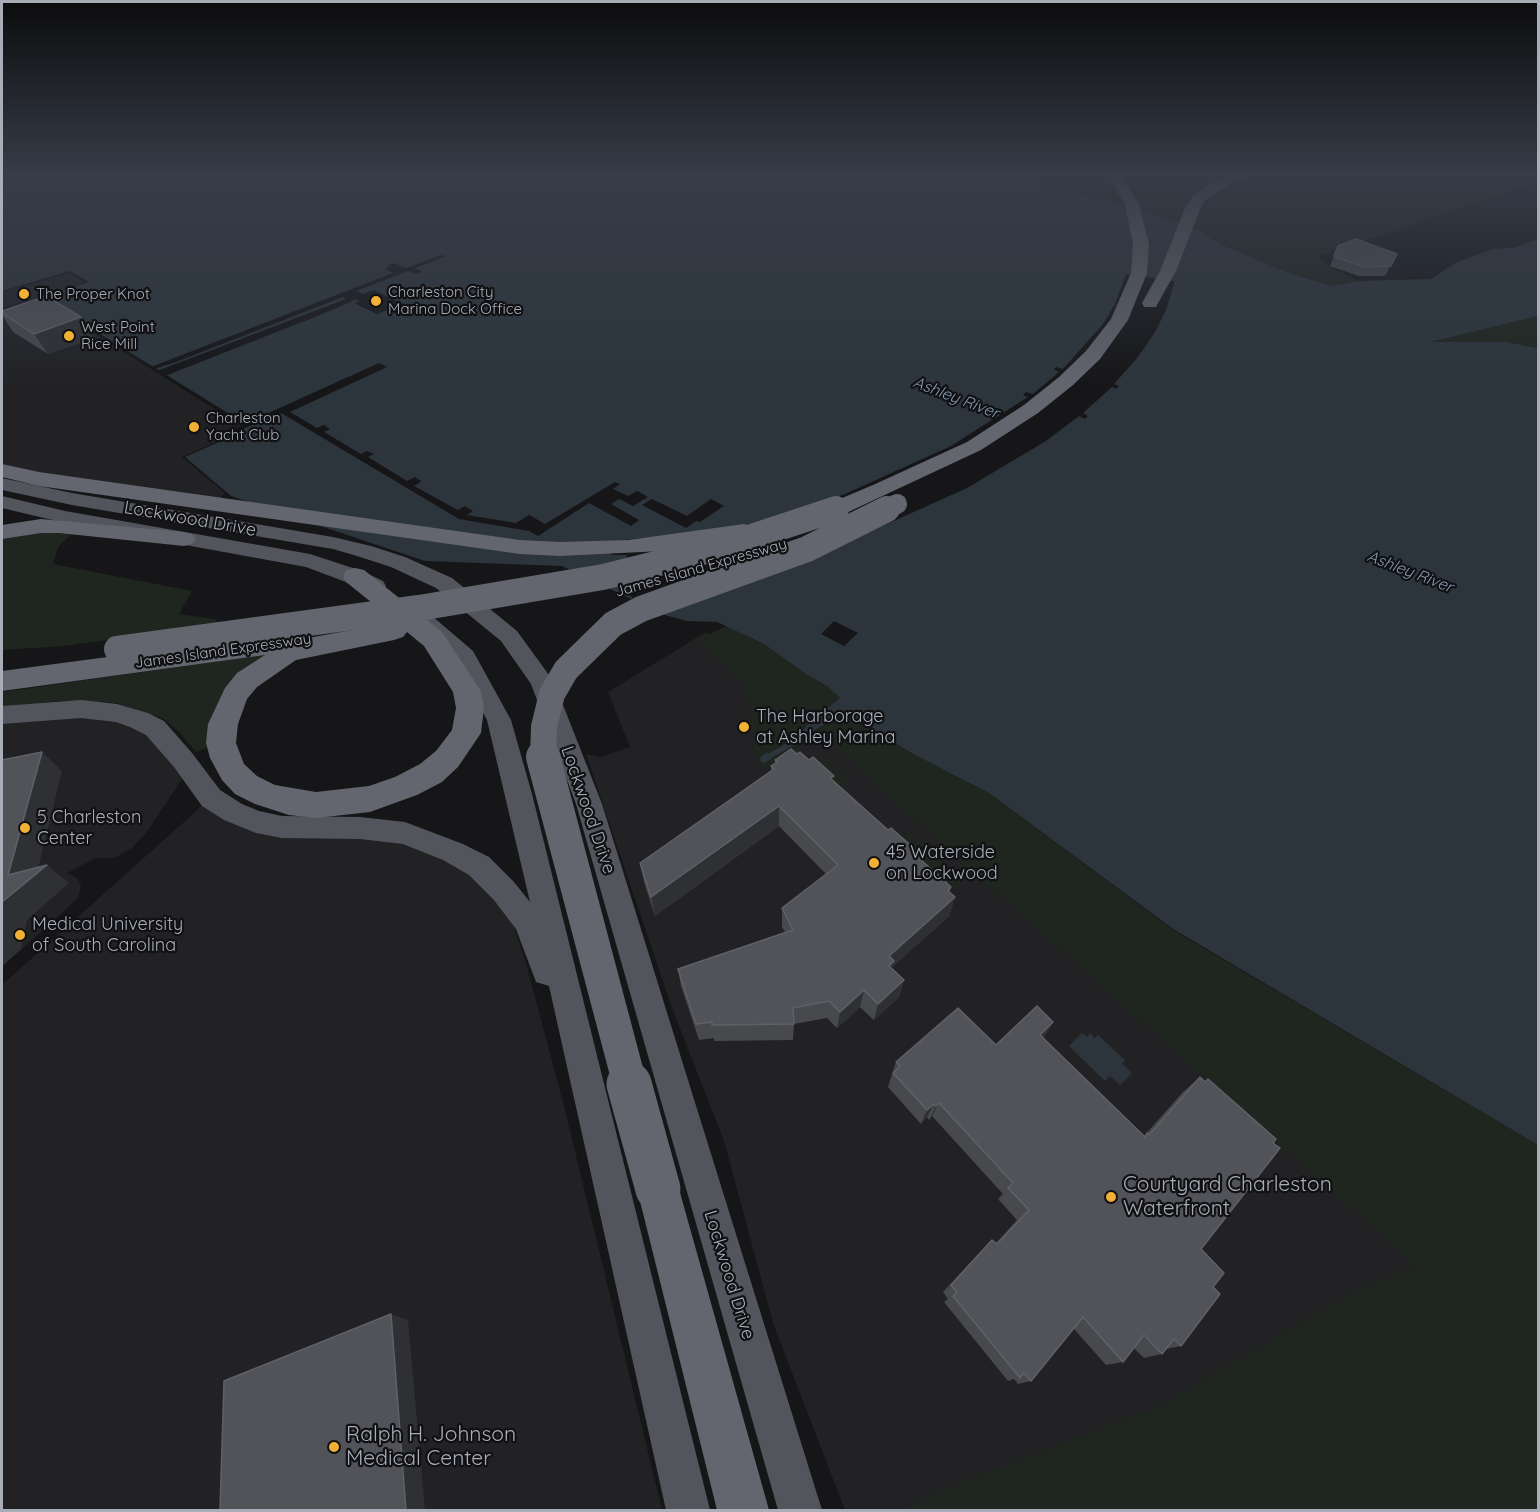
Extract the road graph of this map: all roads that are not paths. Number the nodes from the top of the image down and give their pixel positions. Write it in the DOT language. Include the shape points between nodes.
graph roads {
  1 [pos="1141,246"];
  2 [pos="1178,246"];
  3 [pos="1160,249"];
  4 [pos="1112,362"];
  5 [pos="2,471"];
  6 [pos="2,484"];
  7 [pos="938,485"];
  8 [pos="72,499"];
  9 [pos="2,502"];
  10 [pos="147,503"];
  11 [pos="21,507"];
  12 [pos="836,509"];
  13 [pos="2,514"];
  14 [pos="116,529"];
  15 [pos="2,532"];
  16 [pos="184,538"];
  17 [pos="355,576"];
  18 [pos="394,631"];
  19 [pos="82,654"];
  20 [pos="112,658"];
  21 [pos="2,660"];
  22 [pos="2,668"];
  23 [pos="2,681"];
  24 [pos="2,715"];
  25 [pos="584,1073"];
  26 [pos="688,1510"];
  27 [pos="743,1510"];
  28 [pos="800,1510"];
  1 -- 12 [label="highway, James Island Expressway" via="1139,273 1119,320 1107,338 1058,388 974,446"];
  2 -- 3 [label="highway" via="1140,322 1158,272"];
  4 -- 7 [label="highway" via="1036,428"];
  5 -- 10 [label="highway"];
  6 -- 8 [label="main road, Lockwood Drive"];
  8 -- 10 [label="main road, Lockwood Drive"];
  8 -- 11 [label="main road"];
  9 -- 11 [label="main road, Lockwood Drive"];
  10 -- 12 [label="highway, bridge" via="560,549 662,544 739,532"];
  10 -- 28 [label="main road, Lockwood Drive, bridge" via="333,543 398,562 444,583 509,636 543,682 590,804"];
  11 -- 13 [label="main road"];
  11 -- 14 [label="main road, Lockwood Drive"];
  12 -- 20 [label="highway, James Island Expressway, bridge" via="715,549 603,577"];
  14 -- 15 [label="highway" via="41,526"];
  14 -- 16 [label="highway"];
  16 -- 17 [label="main road, Lockwood Drive" via="310,561"];
  17 -- 18 [label="highway" via="433,639 467,691 470,708 466,733 431,773 370,799 316,805 289,802 266,795 233,772 221,742 223,724 235,695 247,680 287,653"];
  17 -- 25 [label="main road, Lockwood Drive" via="398,598 465,657 499,720"];
  18 -- 20 [label="highway, James Island Expressway"];
  18 -- 27 [label="highway, James Island Expressway, bridge" via="554,605 675,579 781,547 907,499 807,549 641,609 613,624 566,670 552,694 544,727 544,769"];
  19 -- 20 [label="highway, James Island Expressway"];
  19 -- 21 [label="highway"];
  19 -- 22 [label="highway, James Island Expressway"];
  20 -- 23 [label="highway, James Island Expressway"];
  24 -- 25 [label="main road" via="81,709 117,713 155,728 211,798 256,822 282,827 405,833 479,866 528,922"];
  25 -- 26 [label="main road, Lockwood Drive"];
}
